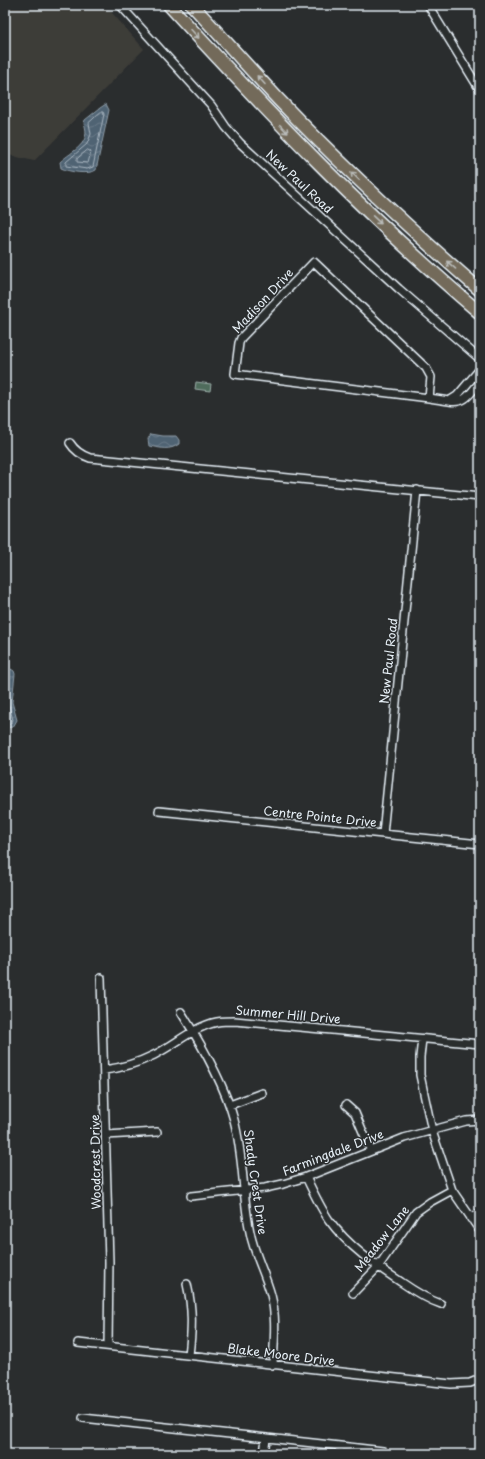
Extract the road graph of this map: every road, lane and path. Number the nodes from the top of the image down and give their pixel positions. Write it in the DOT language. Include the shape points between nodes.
graph roads {
  1 [pos="120,5"];
  2 [pos="169,5"];
  3 [pos="192,5"];
  4 [pos="428,5"];
  5 [pos="480,90"];
  6 [pos="480,290"];
  7 [pos="480,313"];
  8 [pos="480,359"];
  9 [pos="480,369"];
  10 [pos="470,381"];
  11 [pos="478,384"];
  12 [pos="429,398"];
  13 [pos="450,401"];
  14 [pos="70,443"];
  15 [pos="417,490"];
  16 [pos="480,497"];
  17 [pos="159,812"];
  18 [pos="383,834"];
  19 [pos="480,844"];
  20 [pos="101,978"];
  21 [pos="181,1012"];
  22 [pos="193,1031"];
  23 [pos="422,1039"];
  24 [pos="480,1044"];
  25 [pos="104,1070"];
  26 [pos="262,1093"];
  27 [pos="230,1105"];
  28 [pos="346,1105"];
  29 [pos="480,1120"];
  30 [pos="432,1131"];
  31 [pos="157,1132"];
  32 [pos="106,1135"];
  33 [pos="371,1151"];
  34 [pos="306,1177"];
  35 [pos="244,1190"];
  36 [pos="452,1190"];
  37 [pos="191,1196"];
  38 [pos="480,1212"];
  39 [pos="471,1219"];
  40 [pos="480,1231"];
  41 [pos="378,1267"];
  42 [pos="187,1284"];
  43 [pos="353,1293"];
  44 [pos="441,1304"];
  45 [pos="78,1343"];
  46 [pos="108,1346"];
  47 [pos="189,1356"];
  48 [pos="273,1365"];
  49 [pos="480,1379"];
  50 [pos="83,1418"];
  51 [pos="266,1438"];
  52 [pos="340,1446"];
  53 [pos="383,1451"];
  54 [pos="264,1454"];
  55 [pos="339,1454"];
  1 -- 8 [label="street, New Paul Road" via="211,105 240,143 399,289"];
  2 -- 7 [label="highway, one-way" via="308,154 411,253"];
  6 -- 3 [label="highway, one-way" via="420,238 337,159"];
  4 -- 5 [label="street"];
  9 -- 10 [label="street"];
  10 -- 11 [label="street"];
  10 -- 13 [label="street"];
  11 -- 13 [label="street, Madison Drive" via="464,400"];
  12 -- 12 [label="street, Madison Drive" via="235,374 239,343 314,262 426,368 431,377"];
  12 -- 13 [label="street, Madison Drive"];
  14 -- 15 [label="street" via="80,454 90,458"];
  15 -- 16 [label="street"];
  15 -- 18 [label="street, New Paul Road"];
  17 -- 18 [label="street, Centre Pointe Drive"];
  18 -- 19 [label="street, Centre Pointe Drive"];
  20 -- 25 [label="street, Woodcrest Drive"];
  21 -- 22 [label="street, Shady Crest Drive"];
  22 -- 23 [label="street, Summer Hill Drive" via="217,1022 235,1021"];
  22 -- 25 [label="street, Summer Hill Drive" via="155,1055 136,1063"];
  22 -- 27 [label="street, Shady Crest Drive"];
  23 -- 24 [label="street, Summer Hill Drive"];
  23 -- 30 [label="street" via="420,1075"];
  25 -- 32 [label="street, Woodcrest Drive"];
  26 -- 27 [label="street"];
  27 -- 35 [label="street, Shady Crest Drive" via="238,1137"];
  28 -- 33 [label="street" via="355,1113"];
  29 -- 30 [label="street, Farmingdale Drive" via="466,1121"];
  30 -- 33 [label="street, Farmingdale Drive" via="404,1138"];
  30 -- 36 [label="street"];
  31 -- 32 [label="street"];
  32 -- 46 [label="street, Woodcrest Drive"];
  33 -- 34 [label="street, Farmingdale Drive"];
  34 -- 35 [label="street, Farmingdale Drive" via="265,1188"];
  34 -- 41 [label="street" via="330,1220 344,1237"];
  35 -- 37 [label="street, Farmingdale Drive"];
  35 -- 48 [label="street, Shady Crest Drive" via="250,1234 271,1296 275,1334"];
  36 -- 39 [label="street"];
  36 -- 41 [label="street, Meadow Lane" via="416,1212"];
  38 -- 39 [label="street"];
  39 -- 40 [label="street"];
  41 -- 43 [label="street, Meadow Lane"];
  41 -- 44 [label="street" via="428,1300"];
  42 -- 47 [label="street" via="192,1315"];
  45 -- 46 [label="street, Blake Moore Drive"];
  46 -- 47 [label="street, Blake Moore Drive"];
  47 -- 48 [label="street, Blake Moore Drive"];
  48 -- 49 [label="street, Blake Moore Drive" via="451,1384 470,1383"];
  50 -- 51 [label="street"];
  51 -- 52 [label="street"];
  51 -- 54 [label="street"];
  52 -- 53 [label="street"];
  52 -- 55 [label="street"];
}
